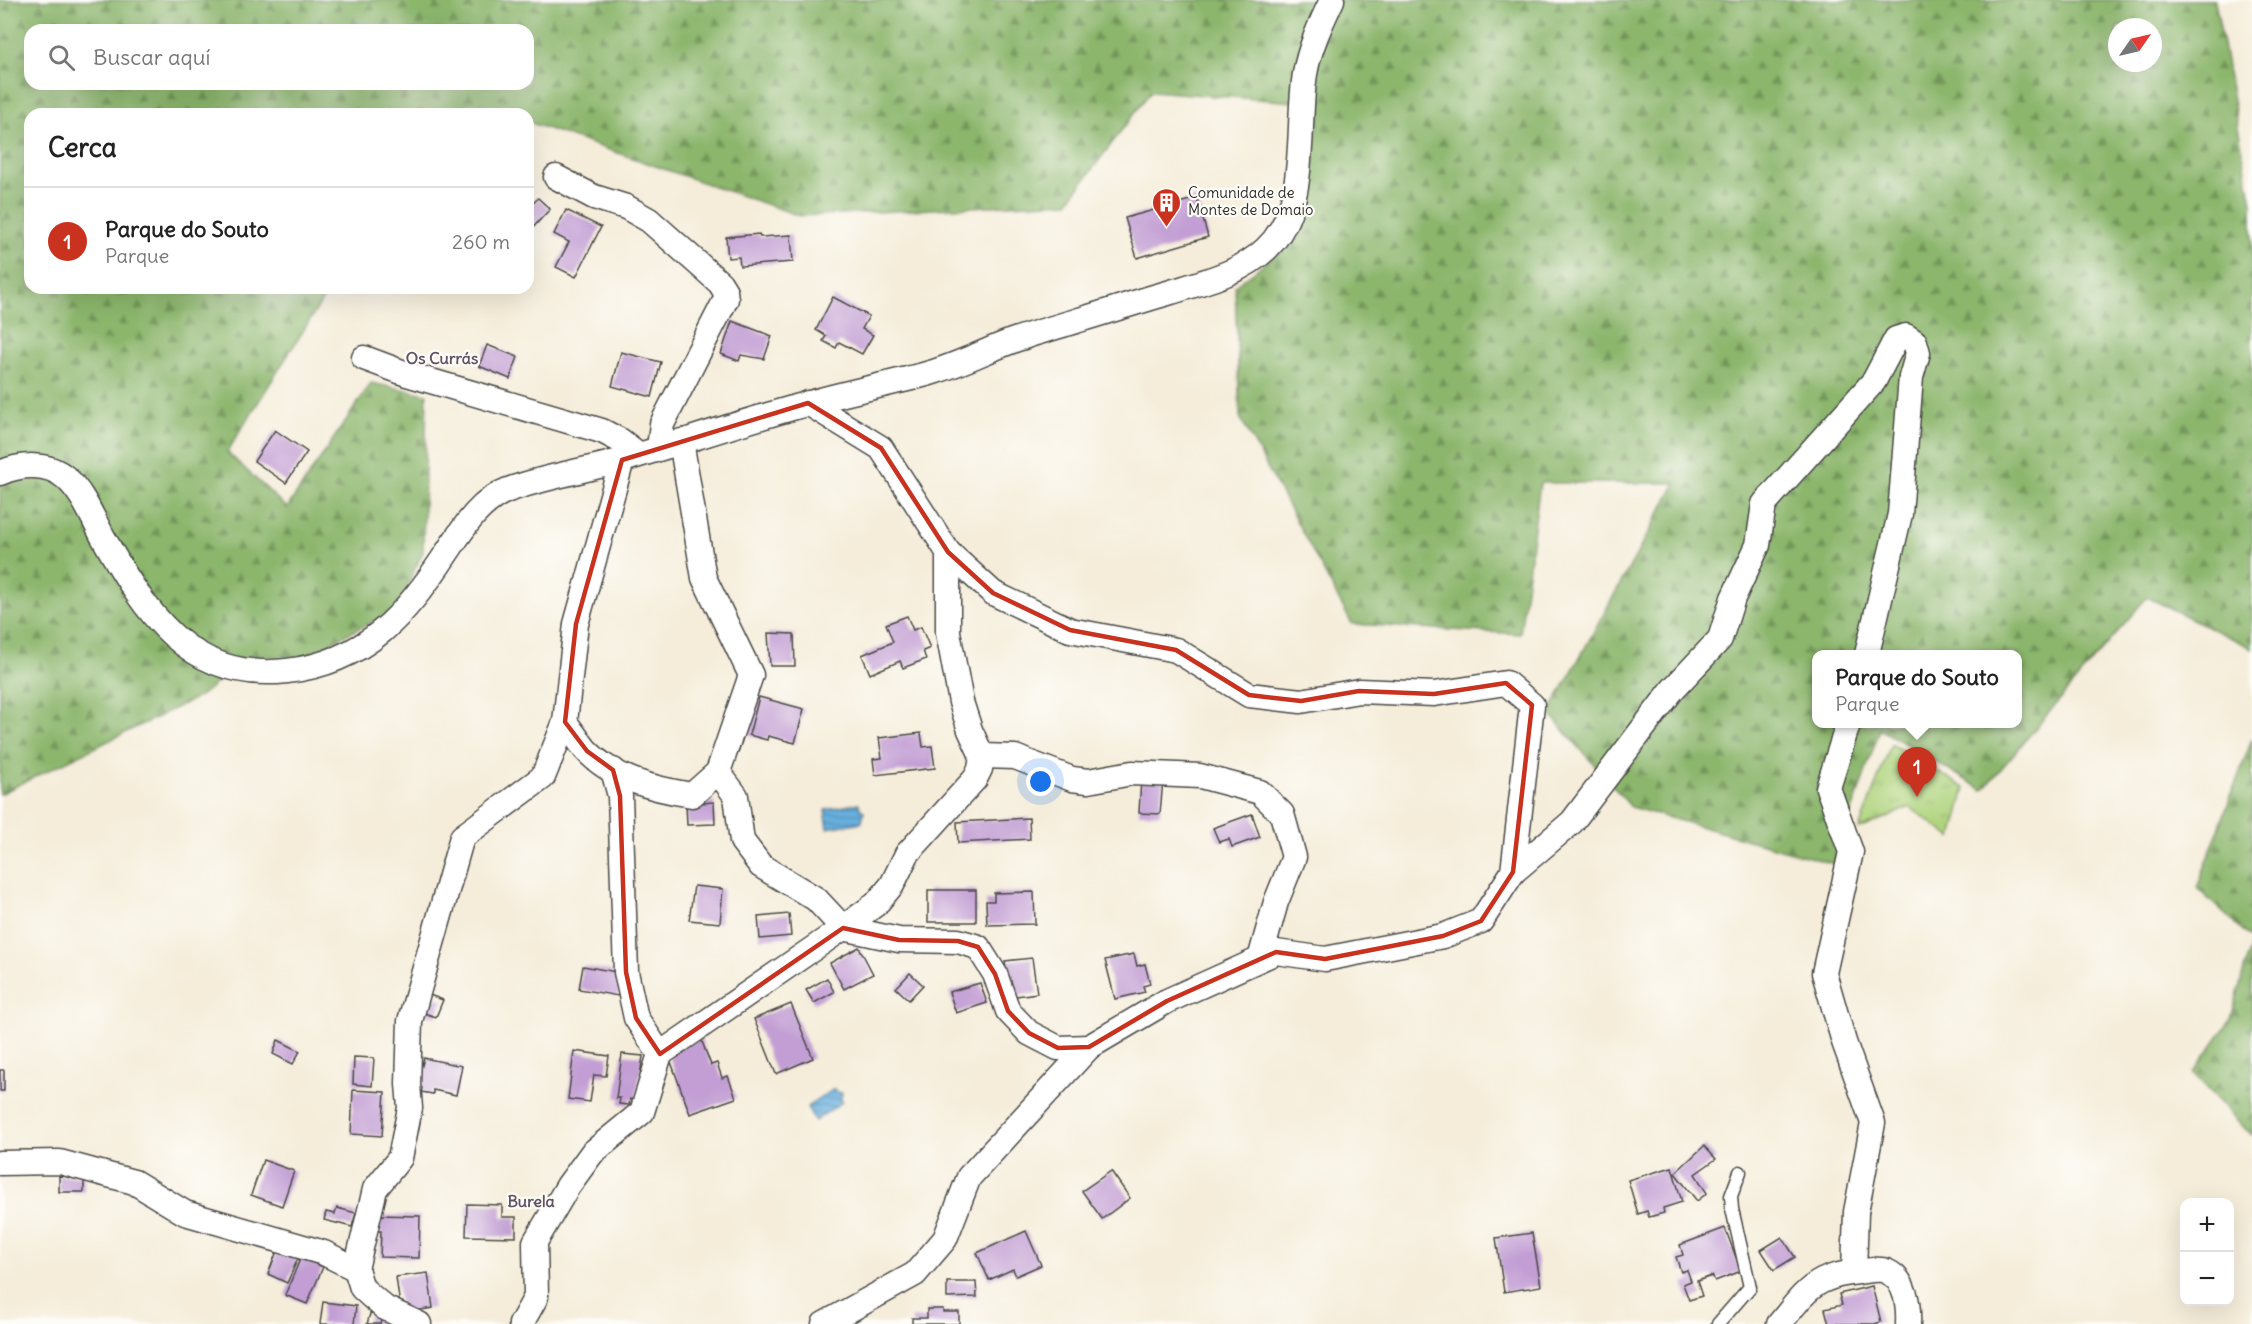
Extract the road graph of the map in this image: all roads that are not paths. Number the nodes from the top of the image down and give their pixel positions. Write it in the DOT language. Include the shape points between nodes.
graph roads {
  1 [pos="1332,0"];
  2 [pos="556,177"];
  3 [pos="364,358"];
  4 [pos="808,403"];
  5 [pos="650,451"];
  6 [pos="0,473"];
  7 [pos="948,552"];
  8 [pos="1868,650"];
  9 [pos="565,722"];
  10 [pos="1846,728"];
  11 [pos="982,756"];
  12 [pos="613,770"];
  13 [pos="718,772"];
  14 [pos="1513,872"];
  15 [pos="843,928"];
  16 [pos="1260,959"];
  17 [pos="1089,1047"];
  18 [pos="660,1054"];
  19 [pos="0,1163"];
  20 [pos="1740,1172"];
  21 [pos="356,1269"];
  22 [pos="1867,1271"];
  23 [pos="419,1324"];
  24 [pos="521,1324"];
  25 [pos="824,1324"];
  26 [pos="1718,1324"];
  27 [pos="1779,1324"];
  28 [pos="1908,1324"];
  1 -- 4 [label="street" via="1305,74 1294,200 1279,233 1264,251 1216,278 1014,340 934,372"];
  2 -- 5 [label="street" via="649,220 725,291 726,299"];
  3 -- 5 [label="street" via="602,431"];
  4 -- 5 [label="street"];
  4 -- 7 [label="street" via="882,448"];
  5 -- 6 [label="street" via="505,490 468,521 422,591 371,640 348,655 320,664 266,673 219,664 185,646 158,623 131,588 79,492 64,476 30,465"];
  5 -- 9 [label="street" via="576,624"];
  5 -- 13 [label="street" via="751,675"];
  7 -- 11 [label="street" via="948,632 961,702"];
  7 -- 14 [label="street" via="993,593 1051,621 1070,630 1176,650 1249,695 1301,701 1359,690 1434,694 1506,683 1532,705"];
  8 -- 14 [label="street" via="1900,514 1911,377 1918,353 1915,342 1906,336 1896,339 1874,381 1764,504 1758,545 1733,598 1720,639 1673,689 1572,822"];
  9 -- 12 [label="street" via="587,750"];
  9 -- 21 [label="street" via="543,777 462,837 410,1021 410,1108 400,1158 375,1189"];
  10 -- 22 [label="street" via="1828,788 1851,852 1824,973 1873,1124 1856,1212"];
  11 -- 15 [label="street" via="975,779 907,854 892,885 876,904"];
  11 -- 16 [label="street" via="1015,757 1072,779 1089,781 1132,772 1200,776 1260,792 1282,814 1294,857"];
  12 -- 13 [label="street" via="663,790 692,795"];
  12 -- 18 [label="street" via="620,796 626,972 636,1018"];
  13 -- 15 [label="street" via="736,796 742,841 761,866 816,900"];
  14 -- 16 [label="street" via="1481,921 1443,936 1325,959 1276,952"];
  15 -- 17 [label="street" via="899,940 958,940 978,947 995,974 1008,1011 1029,1033 1058,1048"];
  15 -- 18 [label="street"];
  16 -- 17 [label="street" via="1167,1001"];
  17 -- 25 [label="street" via="969,1177 945,1239 915,1274"];
  18 -- 24 [label="street" via="642,1112 592,1153 535,1242 536,1297"];
  19 -- 21 [label="street" via="60,1162 134,1182 185,1213 324,1253"];
  20 -- 26 [label="lane" via="1731,1196 1732,1209 1750,1287"];
  21 -- 23 [label="street" via="362,1287 372,1297"];
  22 -- 27 [label="street" via="1824,1280 1808,1290"];
  22 -- 28 [label="street" via="1895,1276 1909,1308"];
}
